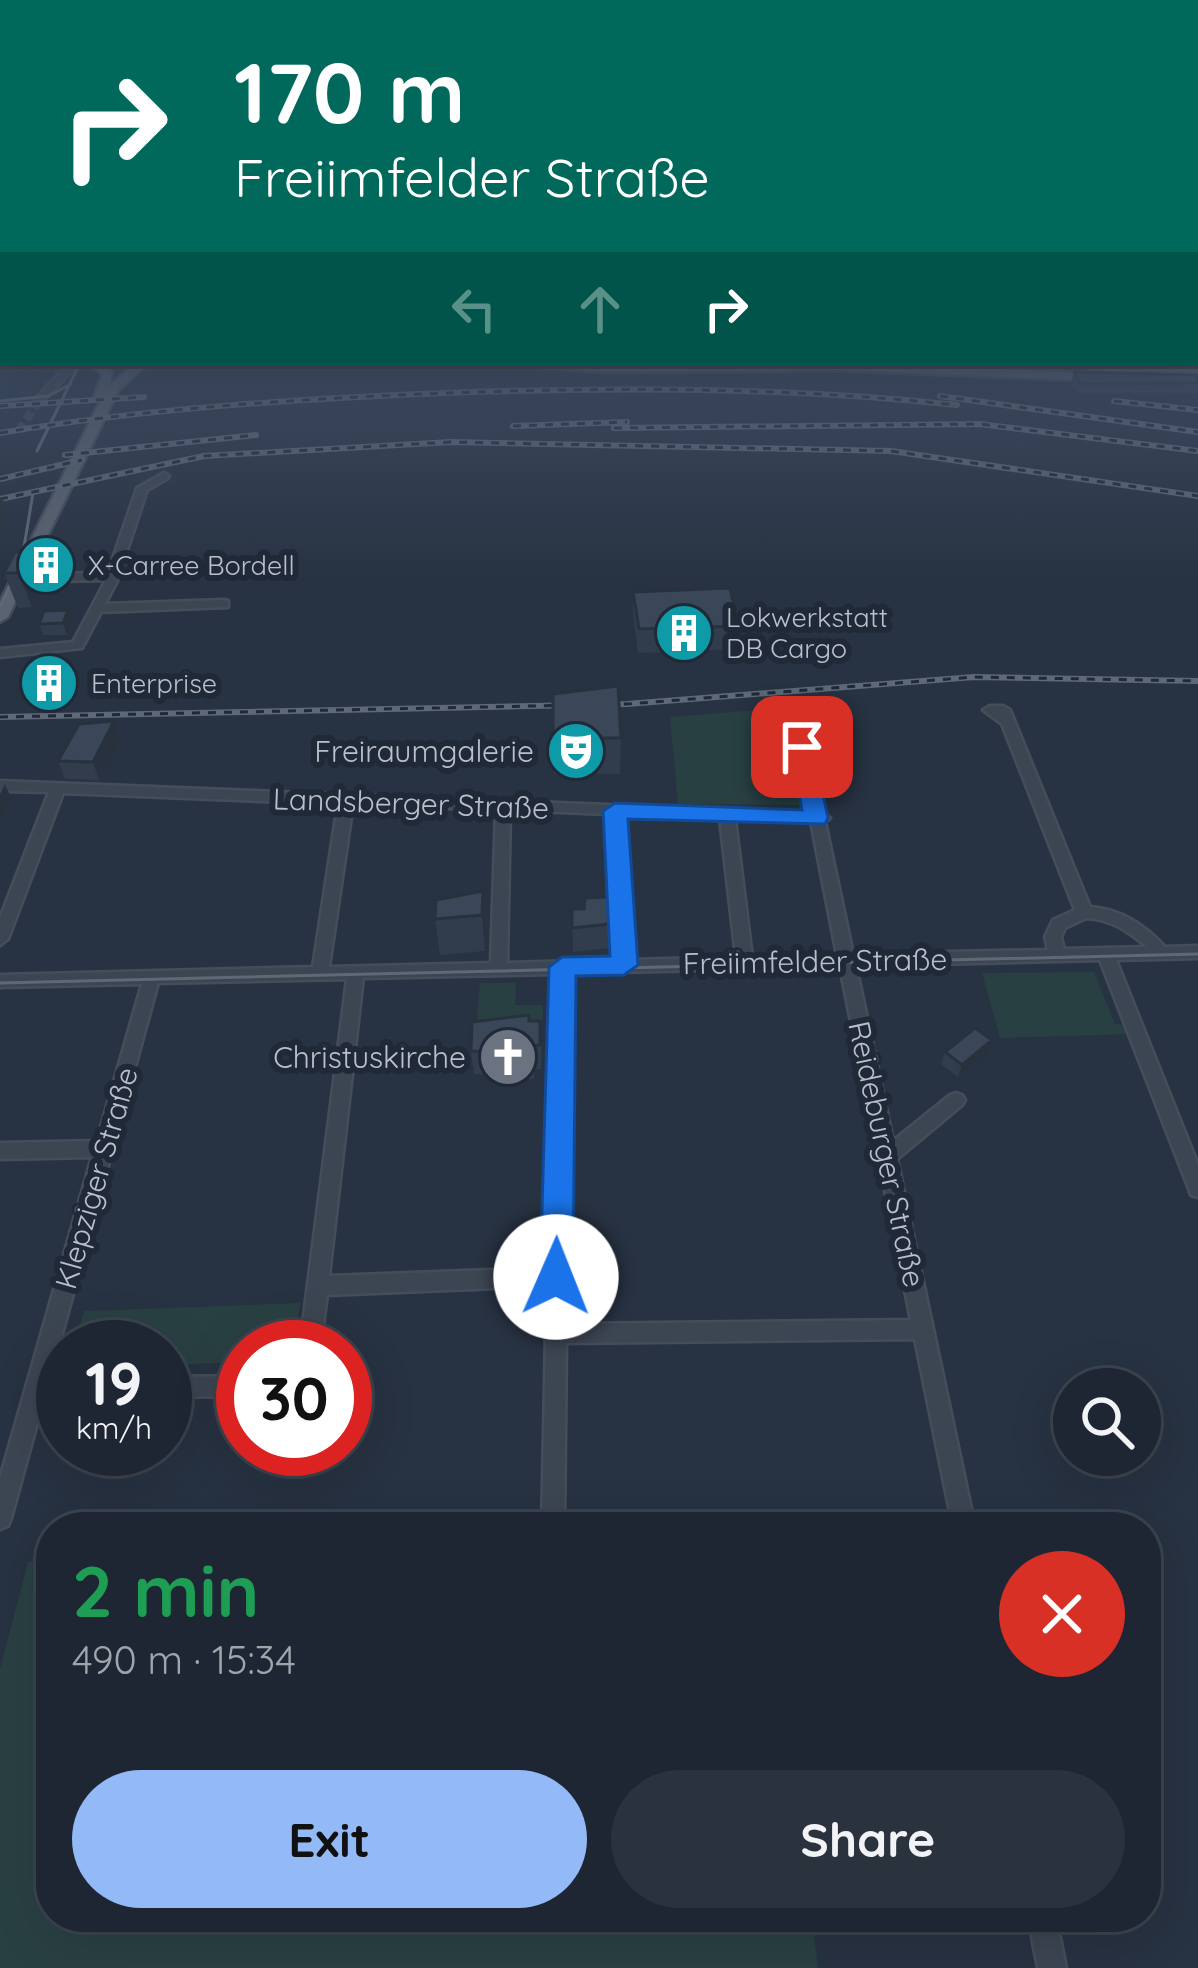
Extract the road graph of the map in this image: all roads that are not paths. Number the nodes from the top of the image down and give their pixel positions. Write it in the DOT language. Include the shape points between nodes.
graph roads {
  1 [pos="97,401"];
  2 [pos="107,401"];
  3 [pos="164,476"];
  4 [pos="108,576"];
  5 [pos="20,578"];
  6 [pos="0,587"];
  7 [pos="224,604"];
  8 [pos="98,608"];
  9 [pos="0,617"];
  10 [pos="0,653"];
  11 [pos="795,711"];
  12 [pos="1008,722"];
  13 [pos="0,786"];
  14 [pos="57,788"];
  15 [pos="346,800"];
  16 [pos="503,806"];
  17 [pos="615,811"];
  18 [pos="727,815"];
  19 [pos="819,818"];
  20 [pos="1084,912"];
  21 [pos="0,939"];
  22 [pos="1161,952"];
  23 [pos="1198,952"];
  24 [pos="1106,954"];
  25 [pos="1058,955"];
  26 [pos="846,960"];
  27 [pos="745,962"];
  28 [pos="624,965"];
  29 [pos="562,967"];
  30 [pos="499,968"];
  31 [pos="356,972"];
  32 [pos="320,973"];
  33 [pos="152,977"];
  34 [pos="0,981"];
  35 [pos="956,1100"];
  36 [pos="104,1149"];
  37 [pos="0,1151"];
  38 [pos="890,1154"];
  39 [pos="1198,1190"];
  40 [pos="556,1277"];
  41 [pos="316,1286"];
  42 [pos="56,1320"];
  43 [pos="313,1320"];
  44 [pos="924,1329"];
  45 [pos="556,1334"];
  46 [pos="36,1392"];
  47 [pos="553,1512"];
  48 [pos="961,1512"];
  49 [pos="0,1518"];
  50 [pos="1045,1932"];
  51 [pos="1052,1968"];
  1 -- 6 [label="main road"];
  2 -- 5 [label="main road"];
  3 -- 4 [label="street" via="142,488"];
  4 -- 5 [label="street"];
  4 -- 8 [label="street"];
  5 -- 9 [label="main road"];
  7 -- 8 [label="street"];
  8 -- 10 [label="street" via="78,645"];
  11 -- 19 [label="street, Reideburger Straße"];
  12 -- 20 [label="street"];
  13 -- 14 [label="street, Landsberger Straße"];
  14 -- 15 [label="street, Landsberger Straße"];
  14 -- 21 [label="street"];
  15 -- 16 [label="street, Landsberger Straße"];
  15 -- 32 [label="street"];
  16 -- 17 [label="street, Landsberger Straße"];
  16 -- 30 [label="street"];
  17 -- 18 [label="street, Landsberger Straße"];
  17 -- 28 [label="street"];
  18 -- 19 [label="street, Landsberger Straße"];
  18 -- 27 [label="street"];
  19 -- 26 [label="street, Reideburger Straße"];
  20 -- 22 [label="street" via="1128,922"];
  20 -- 25 [label="street" via="1059,924"];
  22 -- 23 [label="street, Freiimfelder Straße"];
  22 -- 24 [label="street, Freiimfelder Straße"];
  24 -- 25 [label="street, Freiimfelder Straße"];
  24 -- 39 [label="street"];
  25 -- 26 [label="street, Freiimfelder Straße"];
  26 -- 27 [label="street, Freiimfelder Straße"];
  26 -- 38 [label="street, Reideburger Straße"];
  27 -- 28 [label="street, Freiimfelder Straße"];
  28 -- 29 [label="street, Freiimfelder Straße"];
  29 -- 30 [label="street, Freiimfelder Straße"];
  29 -- 40 [label="street"];
  30 -- 31 [label="street, Freiimfelder Straße"];
  31 -- 32 [label="street, Freiimfelder Straße"];
  31 -- 41 [label="street"];
  32 -- 33 [label="street, Freiimfelder Straße"];
  33 -- 34 [label="street, Freiimfelder Straße"];
  33 -- 36 [label="street, Klepziger Straße"];
  35 -- 38 [label="street"];
  36 -- 37 [label="street"];
  36 -- 42 [label="street, Klepziger Straße"];
  38 -- 44 [label="street, Reideburger Straße"];
  40 -- 41 [label="street"];
  40 -- 45 [label="street"];
  41 -- 43 [label="street"];
  44 -- 45 [label="street"];
  44 -- 48 [label="street, Reideburger Straße"];
  45 -- 47 [label="street"];
  46 -- 49 [label="street, Klepziger Straße"];
  50 -- 51 [label="street"];
}
